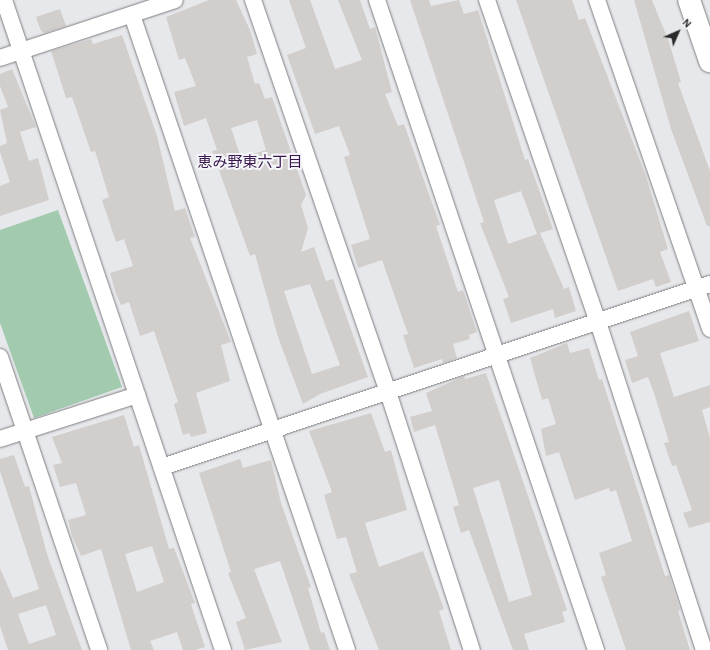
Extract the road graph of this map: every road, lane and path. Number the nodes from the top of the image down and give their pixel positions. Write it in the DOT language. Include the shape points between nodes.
graph roads {
  1 [pos="4,0"];
  2 [pos="175,0"];
  3 [pos="253,0"];
  4 [pos="377,0"];
  5 [pos="487,0"];
  6 [pos="597,0"];
  7 [pos="689,0"];
  8 [pos="132,15"];
  9 [pos="22,50"];
  10 [pos="0,58"];
  11 [pos="710,62"];
  12 [pos="704,286"];
  13 [pos="598,322"];
  14 [pos="710,329"];
  15 [pos="499,356"];
  16 [pos="0,357"];
  17 [pos="388,392"];
  18 [pos="137,395"];
  19 [pos="273,430"];
  20 [pos="25,431"];
  21 [pos="0,439"];
  22 [pos="162,467"];
  23 [pos="99,650"];
  24 [pos="223,650"];
  25 [pos="347,650"];
  26 [pos="472,650"];
  27 [pos="596,650"];
  28 [pos="704,650"];
  1 -- 9 [label="street"];
  2 -- 8 [label="street"];
  3 -- 17 [label="street"];
  4 -- 15 [label="street"];
  5 -- 13 [label="street"];
  6 -- 12 [label="street"];
  7 -- 11 [label="main road"];
  8 -- 9 [label="street"];
  8 -- 19 [label="street"];
  9 -- 10 [label="street"];
  9 -- 18 [label="street"];
  12 -- 13 [label="street"];
  12 -- 14 [label="street"];
  13 -- 15 [label="street"];
  13 -- 28 [label="street"];
  15 -- 17 [label="street"];
  15 -- 27 [label="street"];
  16 -- 20 [label="street"];
  17 -- 19 [label="street"];
  17 -- 26 [label="street"];
  18 -- 20 [label="street"];
  18 -- 22 [label="street"];
  19 -- 22 [label="street"];
  19 -- 25 [label="street"];
  20 -- 21 [label="street"];
  20 -- 23 [label="street"];
  22 -- 24 [label="street"];
}
